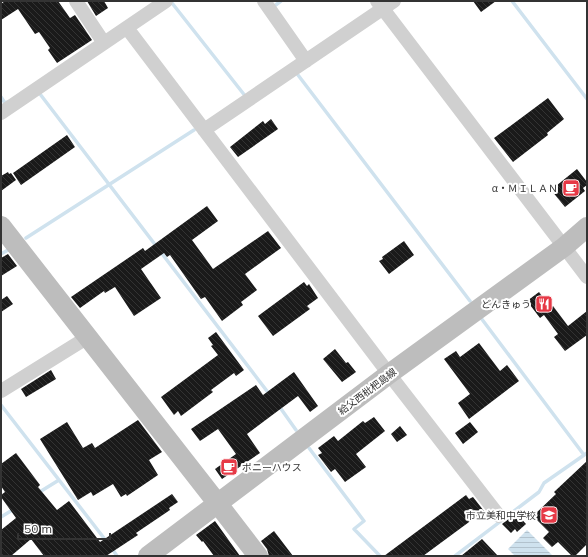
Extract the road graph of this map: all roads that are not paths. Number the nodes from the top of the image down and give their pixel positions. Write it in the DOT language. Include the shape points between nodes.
graph roads {
  1 [pos="76,1"];
  2 [pos="166,1"];
  3 [pos="264,1"];
  4 [pos="394,1"];
  5 [pos="380,5"];
  6 [pos="127,28"];
  7 [pos="104,43"];
  8 [pos="306,61"];
  9 [pos="1,113"];
  10 [pos="204,130"];
  11 [pos="1,226"];
  12 [pos="587,228"];
  13 [pos="564,246"];
  14 [pos="587,277"];
  15 [pos="88,337"];
  16 [pos="389,374"];
  17 [pos="1,391"];
  18 [pos="218,504"];
  19 [pos="499,516"];
  20 [pos="148,556"];
  21 [pos="258,556"];
  1 -- 7 [label="street"];
  2 -- 6 [label="street"];
  3 -- 8 [label="street"];
  4 -- 5 [label="street"];
  5 -- 8 [label="street"];
  5 -- 13 [label="street"];
  6 -- 7 [label="street"];
  6 -- 10 [label="street"];
  7 -- 9 [label="street"];
  8 -- 10 [label="street"];
  10 -- 16 [label="street"];
  11 -- 15 [label="main road"];
  12 -- 13 [label="main road, 給父西枇杷島線"];
  13 -- 14 [label="street"];
  13 -- 16 [label="main road, 給父西枇杷島線"];
  15 -- 17 [label="street"];
  15 -- 18 [label="main road"];
  16 -- 18 [label="main road, 給父西枇杷島線"];
  16 -- 19 [label="street"];
  18 -- 20 [label="main road, 給父西枇杷島線"];
  18 -- 21 [label="main road"];
}
